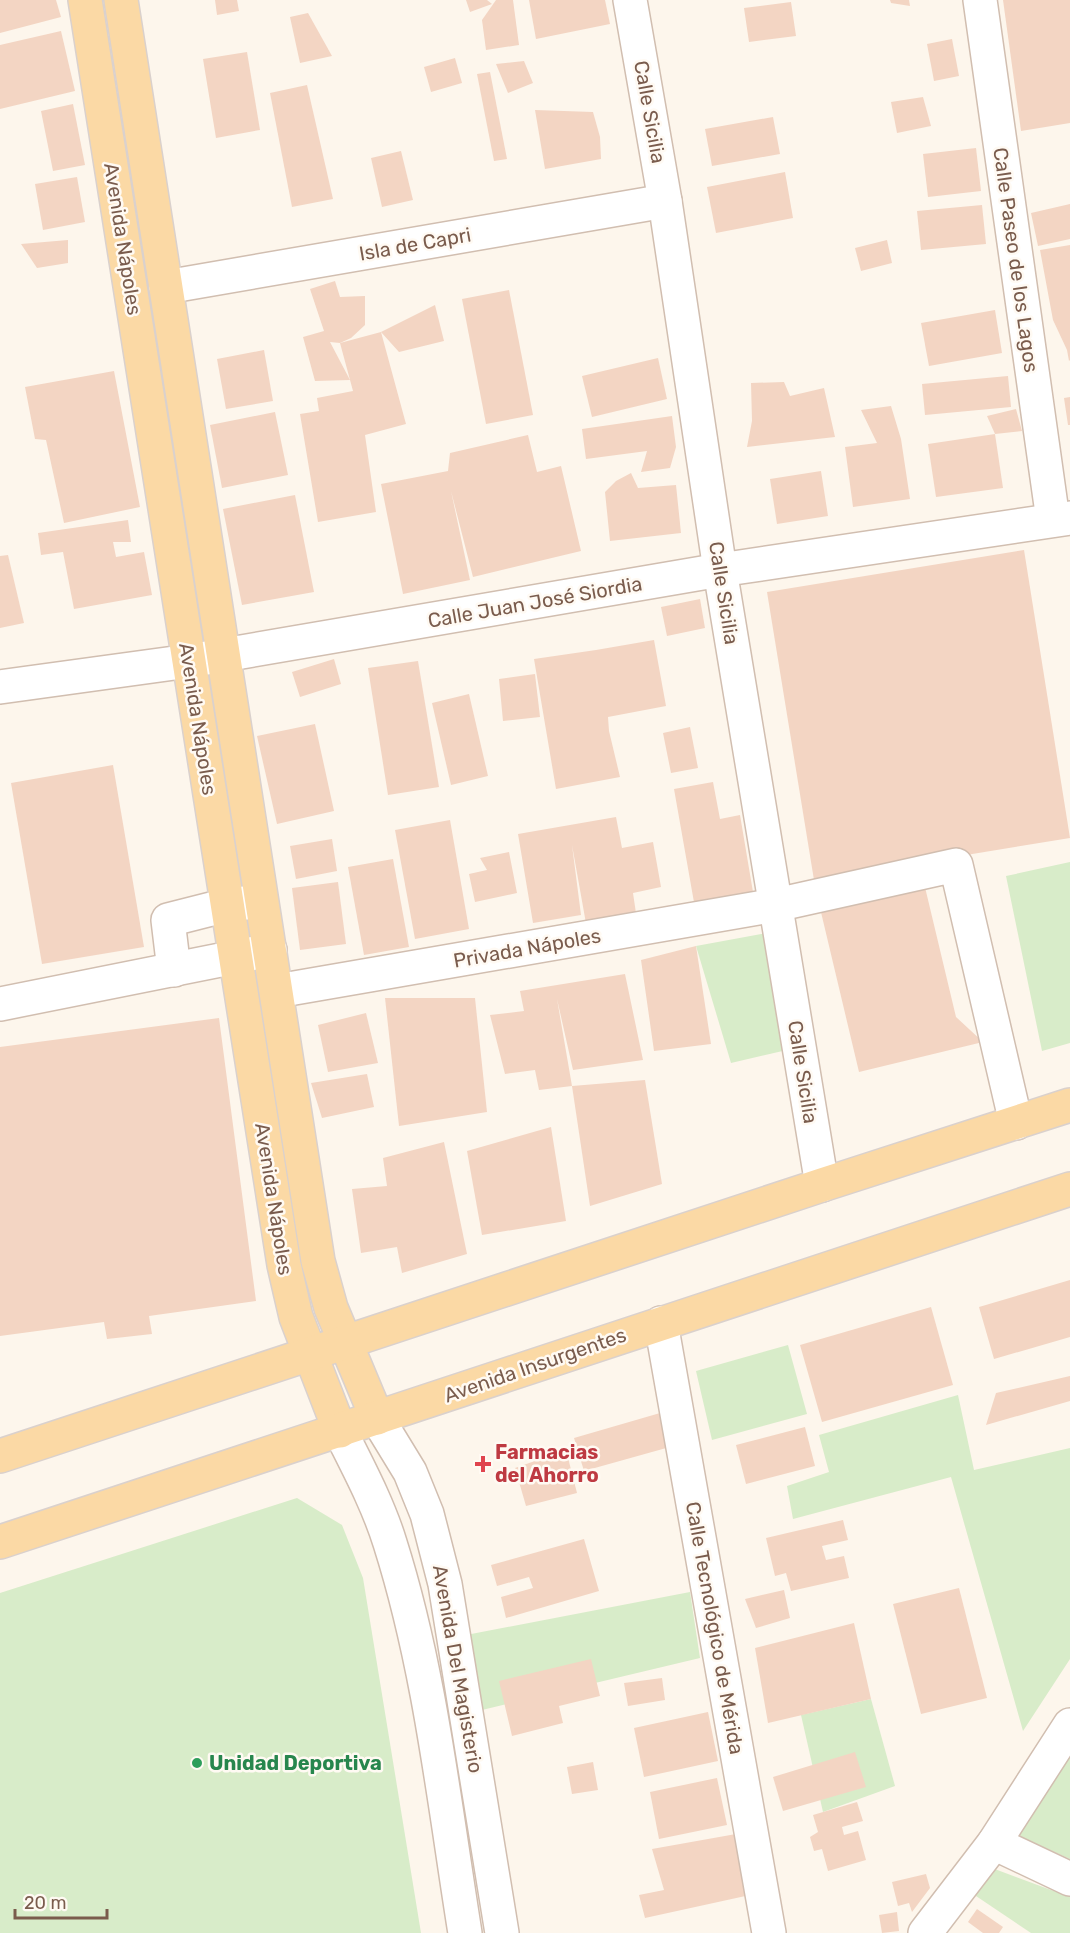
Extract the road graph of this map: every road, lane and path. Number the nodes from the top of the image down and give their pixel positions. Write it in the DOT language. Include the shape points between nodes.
graph roads {
  1 [pos="85,0"];
  2 [pos="121,0"];
  3 [pos="630,0"];
  4 [pos="980,0"];
  5 [pos="665,201"];
  6 [pos="166,287"];
  7 [pos="1061,519"];
  8 [pos="720,570"];
  9 [pos="223,655"];
  10 [pos="189,661"];
  11 [pos="0,687"];
  12 [pos="262,901"];
  13 [pos="227,905"];
  14 [pos="776,905"];
  15 [pos="270,950"];
  16 [pos="235,955"];
  17 [pos="174,970"];
  18 [pos="277,991"];
  19 [pos="0,1004"];
  20 [pos="1070,1105"];
  21 [pos="1016,1122"];
  22 [pos="822,1185"];
  23 [pos="1070,1189"];
  24 [pos="661,1323"];
  25 [pos="345,1342"];
  26 [pos="310,1355"];
  27 [pos="377,1418"];
  28 [pos="340,1431"];
  29 [pos="0,1456"];
  30 [pos="0,1542"];
  31 [pos="1070,1725"];
  32 [pos="994,1843"];
  33 [pos="1070,1879"];
  34 [pos="465,1933"];
  35 [pos="502,1933"];
  36 [pos="769,1933"];
  37 [pos="925,1933"];
  1 -- 10 [label="main road, Avenida Nápoles"];
  2 -- 6 [label="main road, Avenida Nápoles"];
  3 -- 5 [label="street, Calle Sicilia"];
  4 -- 7 [label="street, Calle Paseo de los Lagos"];
  5 -- 6 [label="street, Isla de Capri"];
  5 -- 8 [label="street, Calle Sicilia"];
  6 -- 9 [label="main road, Avenida Nápoles"];
  7 -- 8 [label="street, Calle Juan José Siordia"];
  8 -- 9 [label="street, Calle Juan José Siordia"];
  8 -- 14 [label="street, Calle Sicilia"];
  9 -- 10 [label="street, Calle Juan José Siordia"];
  9 -- 12 [label="main road, Avenida Nápoles"];
  10 -- 11 [label="street, Calle Juan José Siordia"];
  10 -- 13 [label="main road, Avenida Nápoles"];
  12 -- 13 [label="street"];
  12 -- 15 [label="main road, Avenida Nápoles"];
  13 -- 16 [label="main road, Avenida Nápoles"];
  13 -- 17 [label="street" via="168,920"];
  14 -- 18 [label="street, Privada Nápoles"];
  14 -- 21 [label="street, Privada Nápoles" via="956,865"];
  14 -- 22 [label="street, Calle Sicilia"];
  15 -- 16 [label="street"];
  15 -- 18 [label="main road, Avenida Nápoles"];
  16 -- 17 [label="street"];
  16 -- 26 [label="main road, Avenida Nápoles" via="284,1265"];
  17 -- 19 [label="street"];
  18 -- 25 [label="main road, Avenida Nápoles" via="318,1261"];
  20 -- 21 [label="main road"];
  21 -- 22 [label="main road"];
  22 -- 25 [label="main road"];
  23 -- 24 [label="main road, Avenida Insurgentes"];
  24 -- 27 [label="main road, Avenida Insurgentes"];
  24 -- 36 [label="street, Calle Tecnológico de Mérida"];
  25 -- 26 [label="main road"];
  25 -- 27 [label="main road, Avenida Nápoles"];
  26 -- 28 [label="main road, Avenida Nápoles"];
  26 -- 29 [label="main road"];
  27 -- 28 [label="main road, Avenida Insurgentes"];
  27 -- 35 [label="street, Avenida Del Magisterio" via="410,1472 428,1514 445,1584"];
  28 -- 30 [label="main road, Avenida Insurgentes"];
  28 -- 34 [label="street, Avenida Del Magisterio" via="390,1541 410,1613 424,1670"];
  31 -- 32 [label="street"];
  32 -- 33 [label="street"];
  32 -- 37 [label="street"];
}
